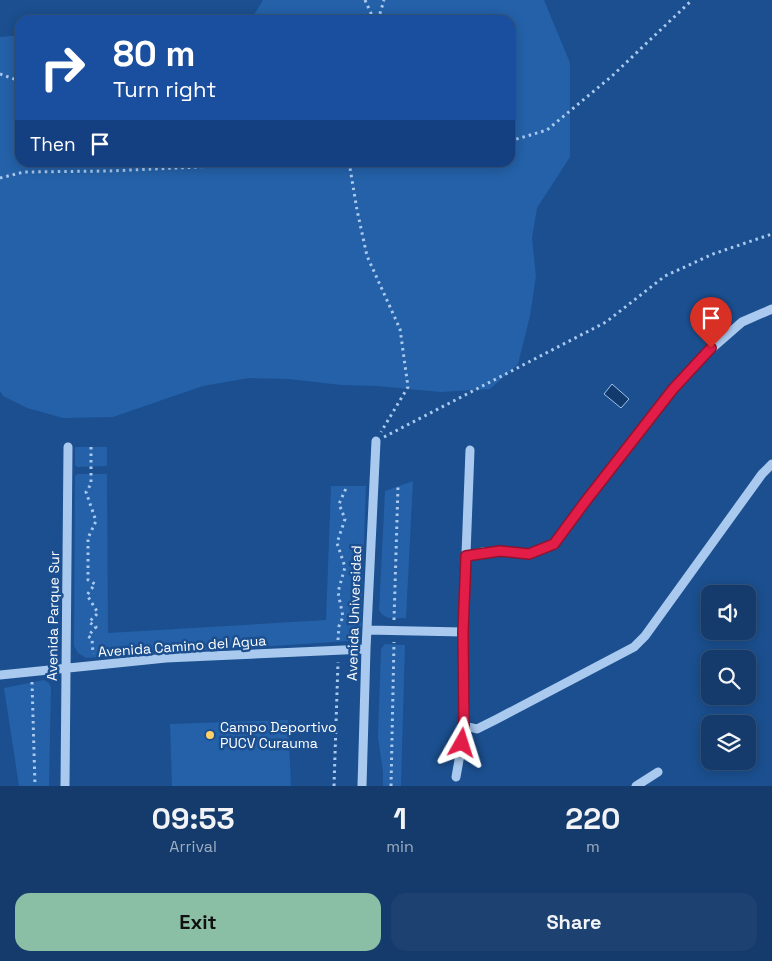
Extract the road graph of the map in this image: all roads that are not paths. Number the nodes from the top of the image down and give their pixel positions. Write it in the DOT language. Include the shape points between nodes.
graph roads {
  1 [pos="772,309"];
  2 [pos="376,442"];
  3 [pos="68,446"];
  4 [pos="470,450"];
  5 [pos="772,464"];
  6 [pos="466,556"];
  7 [pos="367,630"];
  8 [pos="463,632"];
  9 [pos="366,648"];
  10 [pos="66,668"];
  11 [pos="0,675"];
  12 [pos="464,726"];
  13 [pos="658,772"];
  14 [pos="456,778"];
  15 [pos="65,786"];
  16 [pos="362,786"];
  17 [pos="636,786"];
  1 -- 6 [label="street" via="742,322 711,348 673,389 554,544 529,554 500,551"];
  2 -- 7 [label="street, Avenida Universidad"];
  3 -- 10 [label="street, Avenida Parque Sur"];
  4 -- 6 [label="street"];
  5 -- 12 [label="street" via="645,636 634,646 497,720 477,728"];
  6 -- 8 [label="street"];
  7 -- 8 [label="street"];
  7 -- 9 [label="street, Avenida Universidad"];
  8 -- 12 [label="street"];
  9 -- 10 [label="street, Avenida Camino del Agua" via="166,658"];
  9 -- 16 [label="street, Avenida Universidad"];
  10 -- 11 [label="street, Avenida Camino del Agua"];
  10 -- 15 [label="street, Avenida Parque Sur"];
  12 -- 14 [label="street"];
  13 -- 17 [label="street"];
}
